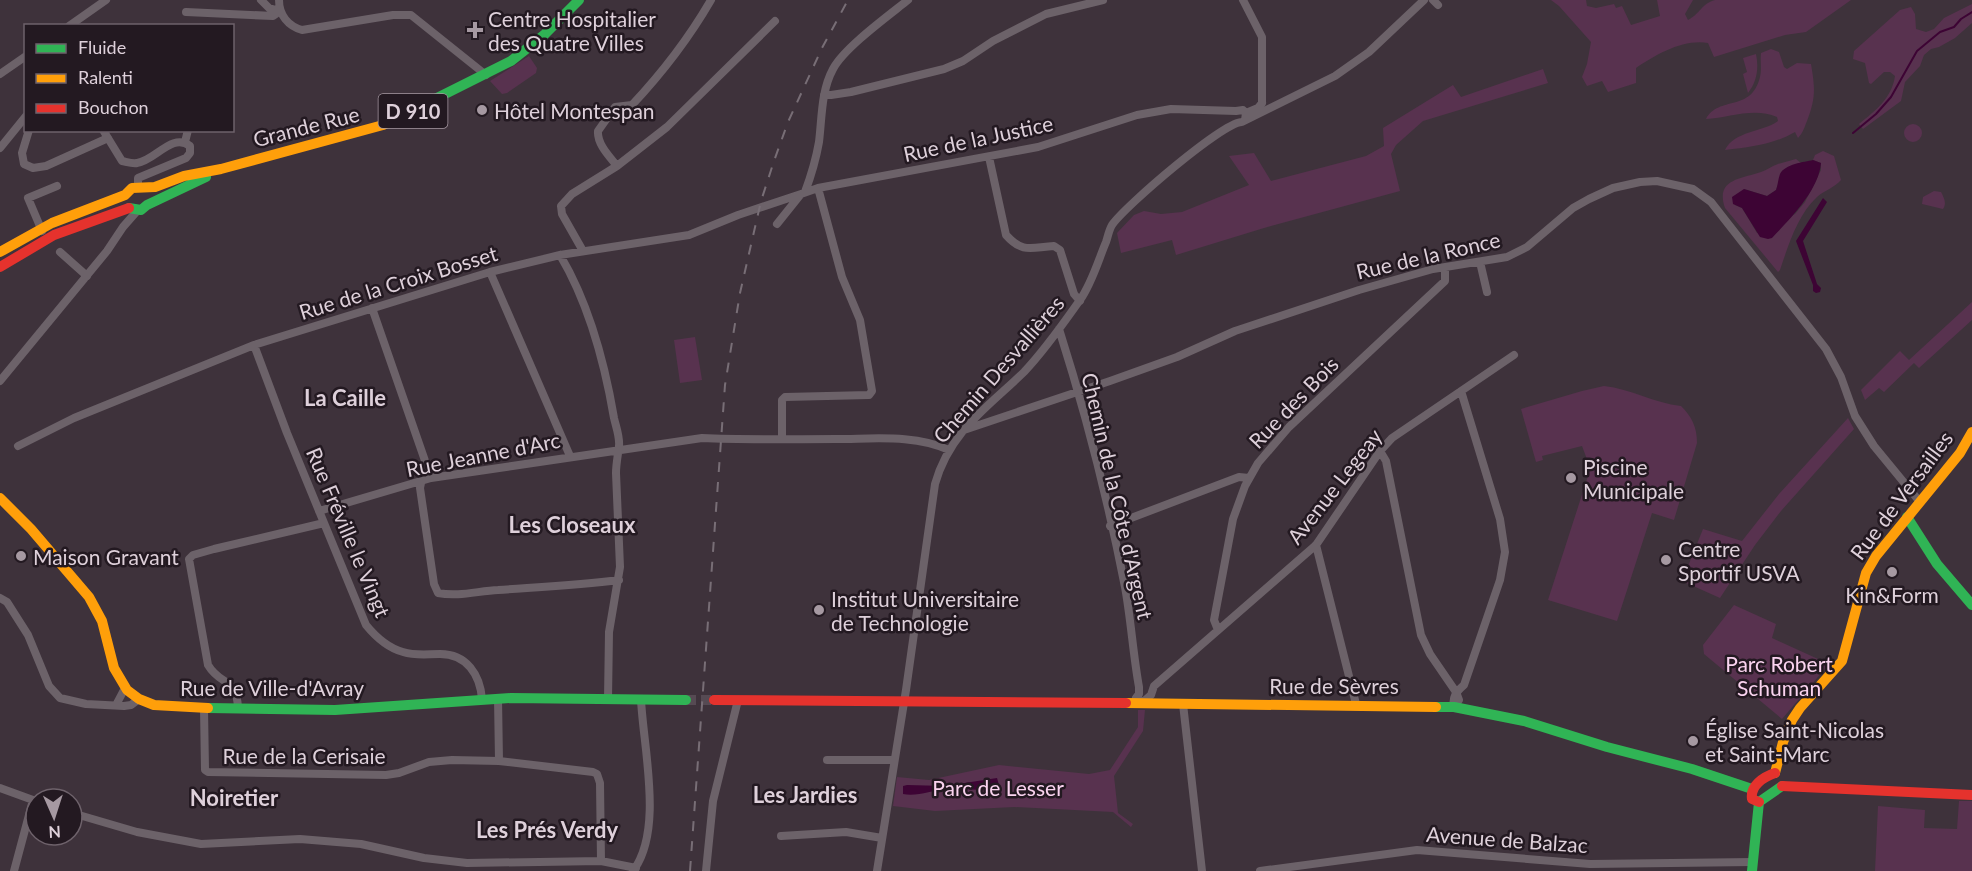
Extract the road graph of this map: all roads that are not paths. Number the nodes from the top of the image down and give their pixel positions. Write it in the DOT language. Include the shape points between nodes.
graph roads {
  1 [pos="106,0"];
  2 [pos="261,0"];
  3 [pos="279,0"];
  4 [pos="579,0"];
  5 [pos="711,0"];
  6 [pos="908,0"];
  7 [pos="1103,0"];
  8 [pos="1243,0"];
  9 [pos="1424,0"];
  10 [pos="280,11"];
  11 [pos="186,12"];
  12 [pos="775,21"];
  13 [pos="72,24"];
  14 [pos="24,57"];
  15 [pos="0,74"];
  16 [pos="486,75"];
  17 [pos="824,94"];
  18 [pos="1262,103"];
  19 [pos="1270,108"];
  20 [pos="24,118"];
  21 [pos="1242,118"];
  22 [pos="28,132"];
  23 [pos="188,132"];
  24 [pos="105,134"];
  25 [pos="185,142"];
  26 [pos="0,148"];
  27 [pos="989,157"];
  28 [pos="616,166"];
  29 [pos="221,169"];
  30 [pos="57,186"];
  31 [pos="141,188"];
  32 [pos="818,188"];
  33 [pos="803,193"];
  34 [pos="125,195"];
  35 [pos="147,205"];
  36 [pos="133,210"];
  37 [pos="777,224"];
  38 [pos="41,230"];
  39 [pos="583,251"];
  40 [pos="0,252"];
  41 [pos="60,252"];
  42 [pos="560,255"];
  43 [pos="1480,262"];
  44 [pos="0,267"];
  45 [pos="1445,267"];
  46 [pos="490,272"];
  47 [pos="87,276"];
  48 [pos="1487,292"];
  49 [pos="1080,301"];
  50 [pos="372,308"];
  51 [pos="1059,329"];
  52 [pos="254,345"];
  53 [pos="1514,355"];
  54 [pos="0,381"];
  55 [pos="1078,391"];
  56 [pos="1461,391"];
  57 [pos="964,430"];
  58 [pos="1972,432"];
  59 [pos="782,439"];
  60 [pos="18,446"];
  61 [pos="618,449"];
  62 [pos="949,450"];
  63 [pos="1380,451"];
  64 [pos="570,456"];
  65 [pos="431,478"];
  66 [pos="1249,478"];
  67 [pos="421,483"];
  68 [pos="0,500"];
  69 [pos="1920,502"];
  70 [pos="319,512"];
  71 [pos="1907,517"];
  72 [pos="324,523"];
  73 [pos="1110,526"];
  74 [pos="1316,545"];
  75 [pos="619,580"];
  76 [pos="0,598"];
  77 [pos="1972,604"];
  78 [pos="1218,630"];
  79 [pos="125,688"];
  80 [pos="1456,692"];
  81 [pos="498,698"];
  82 [pos="139,699"];
  83 [pos="482,699"];
  84 [pos="608,699"];
  85 [pos="641,699"];
  86 [pos="686,700"];
  87 [pos="714,700"];
  88 [pos="738,700"];
  89 [pos="905,701"];
  90 [pos="1143,702"];
  91 [pos="1183,704"];
  92 [pos="1356,704"];
  93 [pos="116,705"];
  94 [pos="1454,707"];
  95 [pos="204,708"];
  96 [pos="238,709"];
  97 [pos="827,760"];
  98 [pos="894,760"];
  99 [pos="499,761"];
  100 [pos="1775,773"];
  101 [pos="1782,786"];
  102 [pos="0,788"];
  103 [pos="1752,789"];
  104 [pos="1972,795"];
  105 [pos="24,797"];
  106 [pos="1759,802"];
  107 [pos="84,816"];
  108 [pos="781,836"];
  109 [pos="24,838"];
  110 [pos="882,838"];
  111 [pos="601,861"];
  112 [pos="1752,867"];
  113 [pos="635,870"];
  114 [pos="14,871"];
  115 [pos="706,871"];
  116 [pos="877,871"];
  117 [pos="1202,871"];
  118 [pos="1260,871"];
  1 -- 13 [label="street"];
  2 -- 10 [label="street"];
  3 -- 10 [label="street"];
  4 -- 16 [label="main road, Grande Rue / D 910" via="528,49"];
  5 -- 28 [label="street" via="691,34 644,93 632,105 615,107 601,126 597,135"];
  6 -- 17 [label="street" via="839,60"];
  7 -- 17 [label="street" via="1046,14 944,69 851,92"];
  8 -- 18 [label="street" via="1262,37"];
  9 -- 19 [label="street, Chemin Desvallières" via="1369,52 1317,86"];
  10 -- 11 [label="street" via="273,16"];
  10 -- 16 [label="street" via="290,24 302,30 411,15"];
  12 -- 28 [label="street" via="668,127"];
  14 -- 15 [label="street"];
  16 -- 29 [label="main road, Grande Rue / D 910" via="372,129"];
  17 -- 33 [label="street" via="818,144"];
  18 -- 19 [label="street"];
  18 -- 21 [label="street"];
  19 -- 21 [label="street, Chemin Desvallières"];
  20 -- 26 [label="street"];
  21 -- 27 [label="street, Rue de la Justice" via="1233,116 1236,111 1171,109"];
  21 -- 49 [label="street, Chemin Desvallières" via="1215,134 1113,224"];
  22 -- 24 [label="street" via="22,153 24,164 33,168 46,166"];
  23 -- 25 [label="street"];
  24 -- 25 [label="street" via="122,162 138,163 177,141"];
  25 -- 31 [label="street" via="190,146 186,158 138,178"];
  27 -- 32 [label="street, Rue de la Justice"];
  27 -- 49 [label="street" via="1006,235 1023,248 1054,246 1060,250 1074,294"];
  28 -- 39 [label="street" via="572,194 561,206"];
  29 -- 31 [label="main road, Grande Rue / D 910"];
  29 -- 35 [label="main road, Grande Rue / D 910"];
  30 -- 38 [label="street" via="28,198"];
  31 -- 34 [label="main road, D 910" via="132,188"];
  31 -- 35 [label="main road" via="149,196"];
  32 -- 33 [label="street, Rue de la Justice"];
  32 -- 59 [label="street" via="842,277 860,320 873,391 869,396 785,397"];
  33 -- 37 [label="street"];
  33 -- 39 [label="street, Rue de la Croix Bosset" via="689,235"];
  34 -- 36 [label="main road"];
  34 -- 38 [label="main road, D 910"];
  35 -- 36 [label="main road, D 910"];
  36 -- 44 [label="main road, D 910" via="54,235"];
  36 -- 47 [label="street"];
  38 -- 40 [label="main road, D 910"];
  39 -- 42 [label="street, Rue de la Croix Bosset"];
  41 -- 47 [label="street"];
  42 -- 46 [label="street, Rue de la Croix Bosset"];
  42 -- 61 [label="street" via="580,298 605,373"];
  43 -- 45 [label="street, Rue de la Ronce"];
  43 -- 48 [label="street"];
  43 -- 69 [label="street, Rue de la Ronce" via="1516,252 1574,208 1613,188 1657,181 1693,189 1712,202 1816,336 1832,359 1861,426"];
  45 -- 55 [label="street, Rue de la Ronce" via="1389,280 1235,331 1177,357"];
  45 -- 66 [label="street, Rue des Bois" via="1445,281 1274,443"];
  46 -- 50 [label="street, Rue de la Croix Bosset"];
  46 -- 64 [label="street"];
  47 -- 54 [label="street"];
  49 -- 51 [label="street, Chemin Desvallières"];
  50 -- 52 [label="street, Rue de la Croix Bosset"];
  50 -- 65 [label="street"];
  51 -- 55 [label="street, Chemin de la Côte d'Argent"];
  51 -- 57 [label="street, Chemin Desvallières" via="1024,372"];
  52 -- 60 [label="street, Rue de la Croix Bosset" via="74,418"];
  52 -- 70 [label="street, Rue Fréville le Vingt"];
  53 -- 56 [label="street, Avenue Legeay"];
  55 -- 57 [label="street, Rue de la Ronce"];
  55 -- 73 [label="street, Chemin de la Côte d'Argent"];
  56 -- 63 [label="street, Avenue Legeay"];
  56 -- 80 [label="street" via="1500,519 1505,552 1500,580 1475,655 1464,685"];
  57 -- 62 [label="street, Chemin Desvallières"];
  58 -- 69 [label="main road, Rue de Versailles"];
  59 -- 61 [label="street, Rue Jeanne d'Arc" via="702,438"];
  59 -- 62 [label="street, Rue Jeanne d'Arc" via="907,439"];
  61 -- 64 [label="street, Rue Jeanne d'Arc"];
  61 -- 75 [label="street"];
  62 -- 89 [label="street, Chemin Desvallières" via="935,484"];
  63 -- 74 [label="street, Avenue Legeay"];
  63 -- 80 [label="street" via="1386,461 1421,635"];
  64 -- 65 [label="street, Rue Jeanne d'Arc"];
  65 -- 67 [label="street, Rue Jeanne d'Arc"];
  66 -- 73 [label="street" via="1239,477"];
  66 -- 78 [label="street, Rue des Bois" via="1233,519 1214,620"];
  67 -- 70 [label="street, Rue Jeanne d'Arc"];
  67 -- 75 [label="street" via="438,593"];
  68 -- 79 [label="main road, Rue de Ville-d'Avray" via="89,597 102,621 114,668"];
  69 -- 71 [label="main road, Rue de Versailles"];
  70 -- 72 [label="street, Rue Fréville le Vingt"];
  71 -- 77 [label="main road" via="1937,564"];
  71 -- 100 [label="main road, Rue de Versailles" via="1866,573 1842,661 1792,720"];
  72 -- 83 [label="street, Rue Fréville le Vingt" via="356,605 374,635 401,652 457,656 479,678"];
  72 -- 96 [label="street" via="214,549 189,559 208,665 213,674 237,691"];
  73 -- 90 [label="street, Chemin de la Côte d'Argent" via="1125,590 1139,687 1136,698"];
  74 -- 78 [label="street, Avenue Legeay"];
  74 -- 92 [label="street"];
  75 -- 84 [label="street" via="609,632"];
  76 -- 93 [label="street" via="7,602 28,635 49,686 60,698"];
  78 -- 90 [label="street, Avenue Legeay" via="1154,686"];
  79 -- 82 [label="main road, Rue de Ville-d'Avray"];
  79 -- 93 [label="street"];
  80 -- 94 [label="street" via="1460,700"];
  81 -- 83 [label="main road, Rue de Ville-d'Avray"];
  81 -- 84 [label="main road, Rue de Ville-d'Avray"];
  81 -- 99 [label="street"];
  82 -- 93 [label="street" via="131,705"];
  82 -- 95 [label="main road, Rue de Ville-d'Avray" via="166,706"];
  83 -- 96 [label="main road, Rue de Ville-d'Avray" via="335,710"];
  84 -- 85 [label="main road, Rue de Ville-d'Avray"];
  85 -- 86 [label="main road, Rue de Ville-d'Avray"];
  85 -- 113 [label="street" via="649,825"];
  87 -- 88 [label="main road, Rue de Sèvres"];
  88 -- 89 [label="main road, Rue de Sèvres"];
  88 -- 115 [label="street" via="713,801"];
  89 -- 90 [label="main road, Rue de Sèvres"];
  89 -- 98 [label="street, Chemin Desvallières"];
  90 -- 91 [label="main road, Rue de Sèvres"];
  91 -- 92 [label="main road, Rue de Sèvres"];
  91 -- 117 [label="street"];
  92 -- 94 [label="main road, Rue de Sèvres"];
  94 -- 103 [label="main road, Rue de Sèvres" via="1524,721"];
  95 -- 96 [label="main road, Rue de Ville-d'Avray"];
  95 -- 99 [label="street, Rue de la Cerisaie" via="208,772 386,775 429,762"];
  97 -- 98 [label="street"];
  98 -- 110 [label="street, Chemin Desvallières"];
  99 -- 111 [label="street" via="597,774"];
  100 -- 101 [label="main road" via="1781,777"];
  100 -- 103 [label="main road"];
  101 -- 104 [label="main road"];
  101 -- 106 [label="main road"];
  102 -- 105 [label="street"];
  103 -- 106 [label="main road" via="1752,799"];
  106 -- 112 [label="main road"];
  107 -- 111 [label="street" via="201,844 300,839 361,844 467,863"];
  108 -- 110 [label="street" via="846,832"];
  109 -- 114 [label="street"];
  110 -- 116 [label="street, Chemin Desvallières"];
  111 -- 113 [label="street"];
  112 -- 118 [label="street, Avenue de Balzac" via="1590,864 1417,850"];
}
